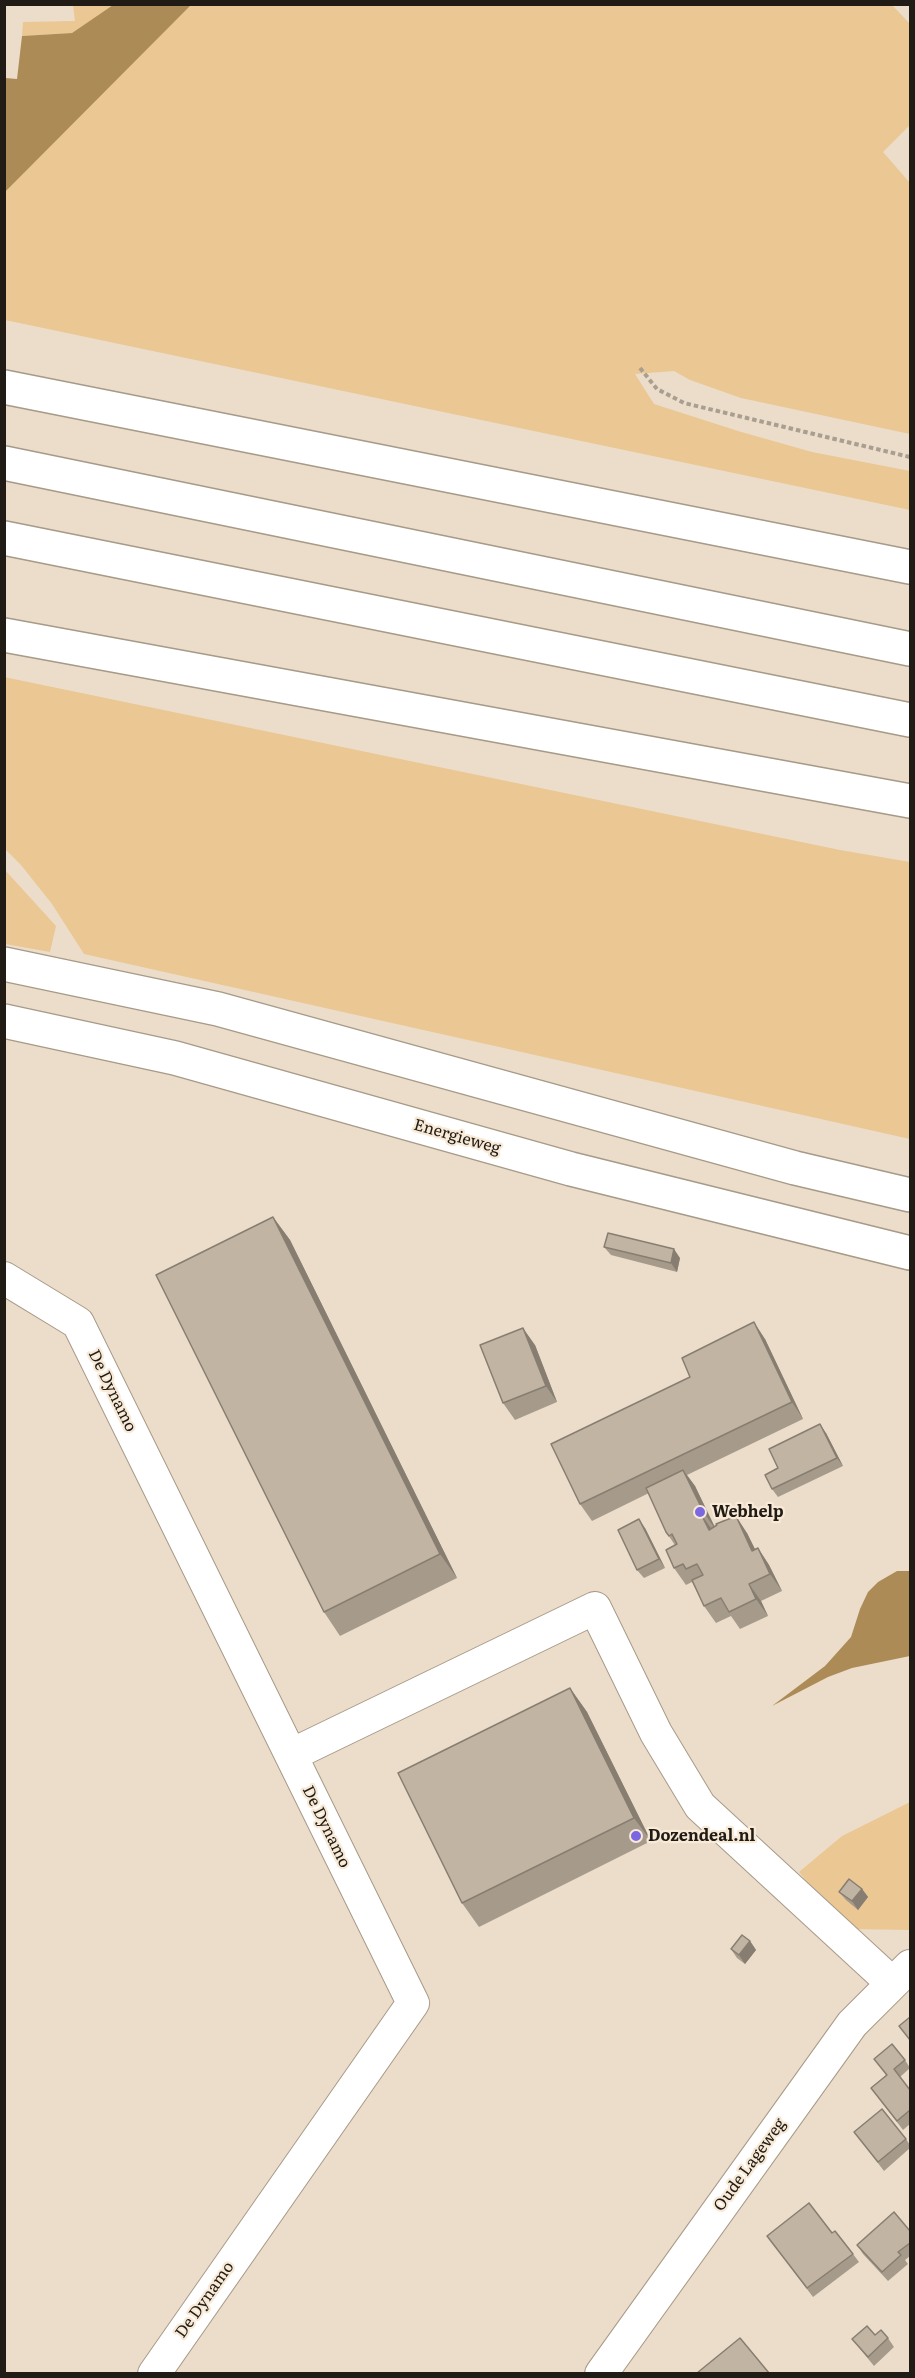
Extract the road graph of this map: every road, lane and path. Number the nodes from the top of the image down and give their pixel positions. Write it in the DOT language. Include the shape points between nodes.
graph roads {
  1 [pos="640,368"];
  2 [pos="4,387"];
  3 [pos="910,457"];
  4 [pos="4,463"];
  5 [pos="4,538"];
  6 [pos="910,567"];
  7 [pos="4,635"];
  8 [pos="910,649"];
  9 [pos="910,720"];
  10 [pos="910,801"];
  11 [pos="4,964"];
  12 [pos="4,1021"];
  13 [pos="910,1195"];
  14 [pos="910,1253"];
  15 [pos="4,1278"];
  16 [pos="291,1755"];
  17 [pos="902,1975"];
  18 [pos="154,2373"];
  19 [pos="601,2373"];
  1 -- 3 [label="path" via="657,388 684,403"];
  2 -- 6 [label="main road"];
  4 -- 8 [label="main road"];
  5 -- 9 [label="main road"];
  7 -- 10 [label="main road"];
  11 -- 13 [label="main road" via="218,1010 795,1168"];
  12 -- 14 [label="main road, Energieweg" via="175,1058 571,1169"];
  15 -- 16 [label="street, De Dynamo" via="78,1323"];
  16 -- 17 [label="street" via="595,1608 656,1733 700,1806"];
  16 -- 18 [label="street, De Dynamo" via="413,2003"];
  17 -- 19 [label="street, Oude Lageweg" via="852,2024"];
}
